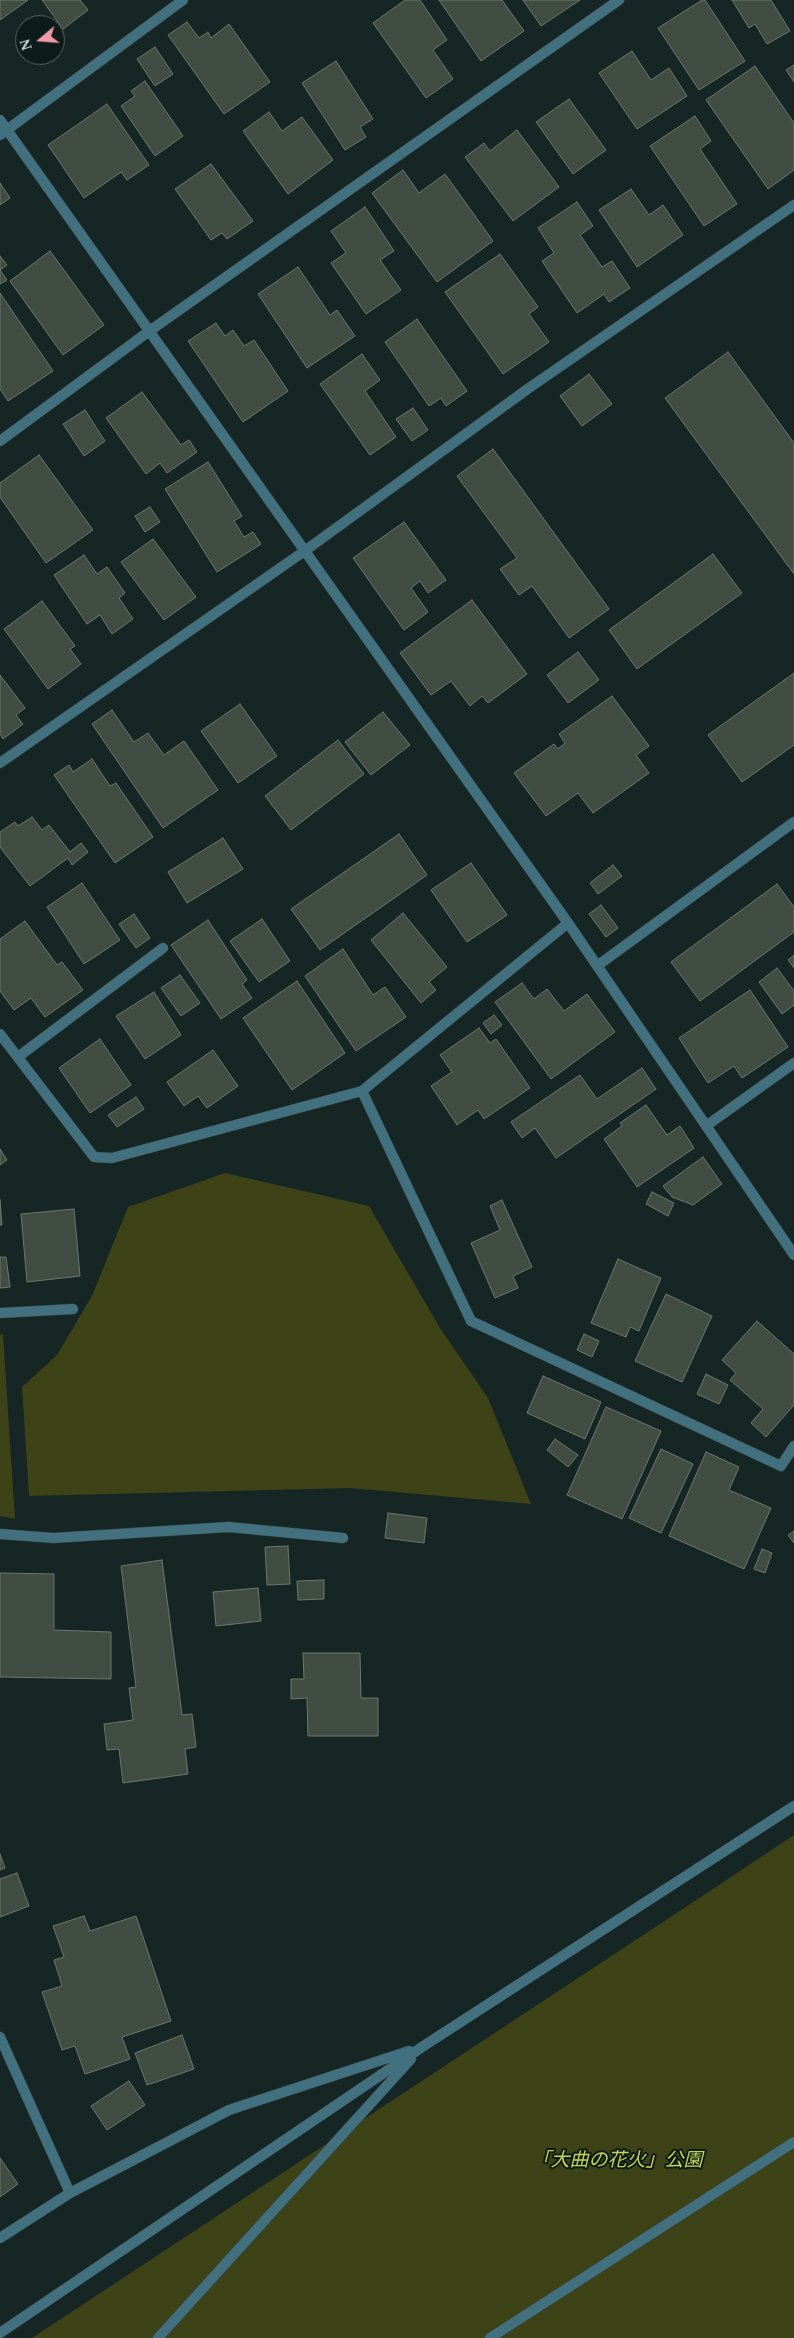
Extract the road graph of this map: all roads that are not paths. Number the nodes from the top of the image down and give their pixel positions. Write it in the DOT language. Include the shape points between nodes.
graph roads {
  1 [pos="183,0"];
  2 [pos="619,0"];
  3 [pos="0,120"];
  4 [pos="4,132"];
  5 [pos="794,205"];
  6 [pos="148,332"];
  7 [pos="0,441"];
  8 [pos="306,550"];
  9 [pos="0,763"];
  10 [pos="794,822"];
  11 [pos="568,923"];
  12 [pos="163,948"];
  13 [pos="597,966"];
  14 [pos="0,1034"];
  15 [pos="18,1058"];
  16 [pos="794,1063"];
  17 [pos="362,1090"];
  18 [pos="706,1126"];
  19 [pos="794,1255"];
  20 [pos="73,1309"];
  21 [pos="0,1313"];
  22 [pos="794,1446"];
  23 [pos="0,1534"];
  24 [pos="343,1538"];
  25 [pos="794,1806"];
  26 [pos="0,2037"];
  27 [pos="422,2047"];
  28 [pos="794,2142"];
  29 [pos="70,2193"];
  30 [pos="0,2238"];
  31 [pos="0,2333"];
  32 [pos="158,2338"];
  33 [pos="490,2338"];
  1 -- 4 [label="street"];
  2 -- 6 [label="street"];
  3 -- 4 [label="street"];
  4 -- 6 [label="street"];
  5 -- 8 [label="street" via="529,388"];
  6 -- 7 [label="street"];
  6 -- 8 [label="street"];
  8 -- 9 [label="street"];
  8 -- 11 [label="street"];
  10 -- 13 [label="street"];
  11 -- 13 [label="street"];
  11 -- 17 [label="street"];
  12 -- 15 [label="street"];
  13 -- 18 [label="street"];
  14 -- 15 [label="street"];
  15 -- 17 [label="street" via="94,1156 112,1158"];
  16 -- 18 [label="street"];
  17 -- 22 [label="street" via="471,1321 781,1466"];
  18 -- 19 [label="street"];
  20 -- 21 [label="street"];
  23 -- 24 [label="street" via="54,1538 229,1527"];
  25 -- 27 [label="street"];
  26 -- 29 [label="street"];
  27 -- 29 [label="street" via="229,2110"];
  27 -- 31 [label="street"];
  27 -- 32 [label="street"];
  28 -- 33 [label="street"];
  29 -- 30 [label="street"];
}
